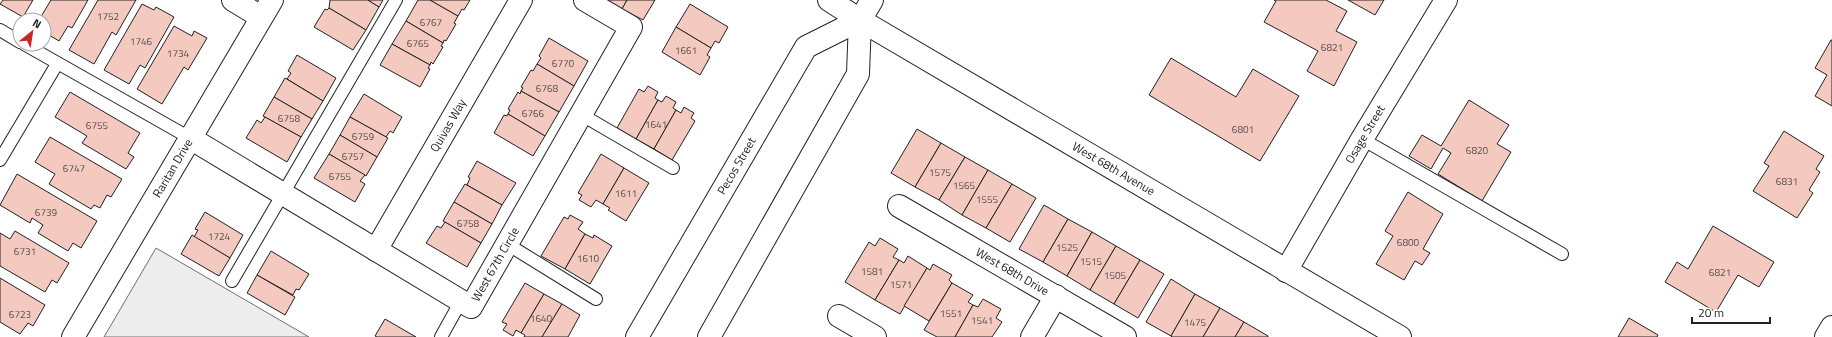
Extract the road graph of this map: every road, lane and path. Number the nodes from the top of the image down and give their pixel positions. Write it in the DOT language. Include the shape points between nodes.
graph roads {
  1 [pos="233,0"];
  2 [pos="396,0"];
  3 [pos="521,0"];
  4 [pos="585,0"];
  5 [pos="829,0"];
  6 [pos="872,0"];
  7 [pos="1446,0"];
  8 [pos="267,8"];
  9 [pos="860,20"];
  10 [pos="0,30"];
  11 [pos="12,37"];
  12 [pos="37,52"];
  13 [pos="57,64"];
  14 [pos="582,115"];
  15 [pos="190,138"];
  16 [pos="1362,139"];
  17 [pos="0,160"];
  18 [pos="673,168"];
  19 [pos="284,194"];
  20 [pos="899,206"];
  21 [pos="507,244"];
  22 [pos="376,250"];
  23 [pos="1562,254"];
  24 [pos="1286,271"];
  25 [pos="232,281"];
  26 [pos="1056,296"];
  27 [pos="596,299"];
  28 [pos="461,301"];
  29 [pos="839,316"];
  30 [pos="1832,327"];
  31 [pos="73,337"];
  32 [pos="441,337"];
  33 [pos="637,337"];
  34 [pos="709,337"];
  35 [pos="875,337"];
  36 [pos="1032,337"];
  37 [pos="1126,337"];
  38 [pos="1400,337"];
  39 [pos="1826,337"];
  1 -- 8 [label="street"];
  2 -- 19 [label="lane"];
  3 -- 22 [label="street, Quivas Way"];
  4 -- 14 [label="street, West 67th Circle" via="632,27"];
  5 -- 9 [label="street, West 68th Avenue"];
  6 -- 9 [label="street"];
  7 -- 16 [label="street, Osage Street"];
  8 -- 15 [label="street, Raritan Drive"];
  9 -- 24 [label="street, West 68th Avenue"];
  9 -- 33 [label="street, Pecos Street" via="806,47"];
  9 -- 34 [label="street" via="858,74"];
  10 -- 11 [label="lane"];
  12 -- 13 [label="lane"];
  13 -- 15 [label="lane"];
  13 -- 17 [label="lane"];
  14 -- 18 [label="lane"];
  14 -- 21 [label="street, West 67th Circle"];
  15 -- 19 [label="street, West 67th Circle"];
  15 -- 31 [label="street, Raritan Drive"];
  16 -- 23 [label="lane"];
  16 -- 24 [label="street, Osage Street"];
  19 -- 22 [label="street, West 67th Circle"];
  19 -- 25 [label="lane"];
  20 -- 26 [label="street, West 68th Drive"];
  21 -- 27 [label="lane"];
  21 -- 28 [label="street, West 67th Circle" via="471,307"];
  22 -- 28 [label="street, West 67th Circle"];
  24 -- 38 [label="street, West 68th Avenue"];
  26 -- 36 [label="street"];
  26 -- 37 [label="street, West 68th Drive"];
  28 -- 32 [label="lane"];
  29 -- 35 [label="street"];
  30 -- 39 [label="street"];
}
